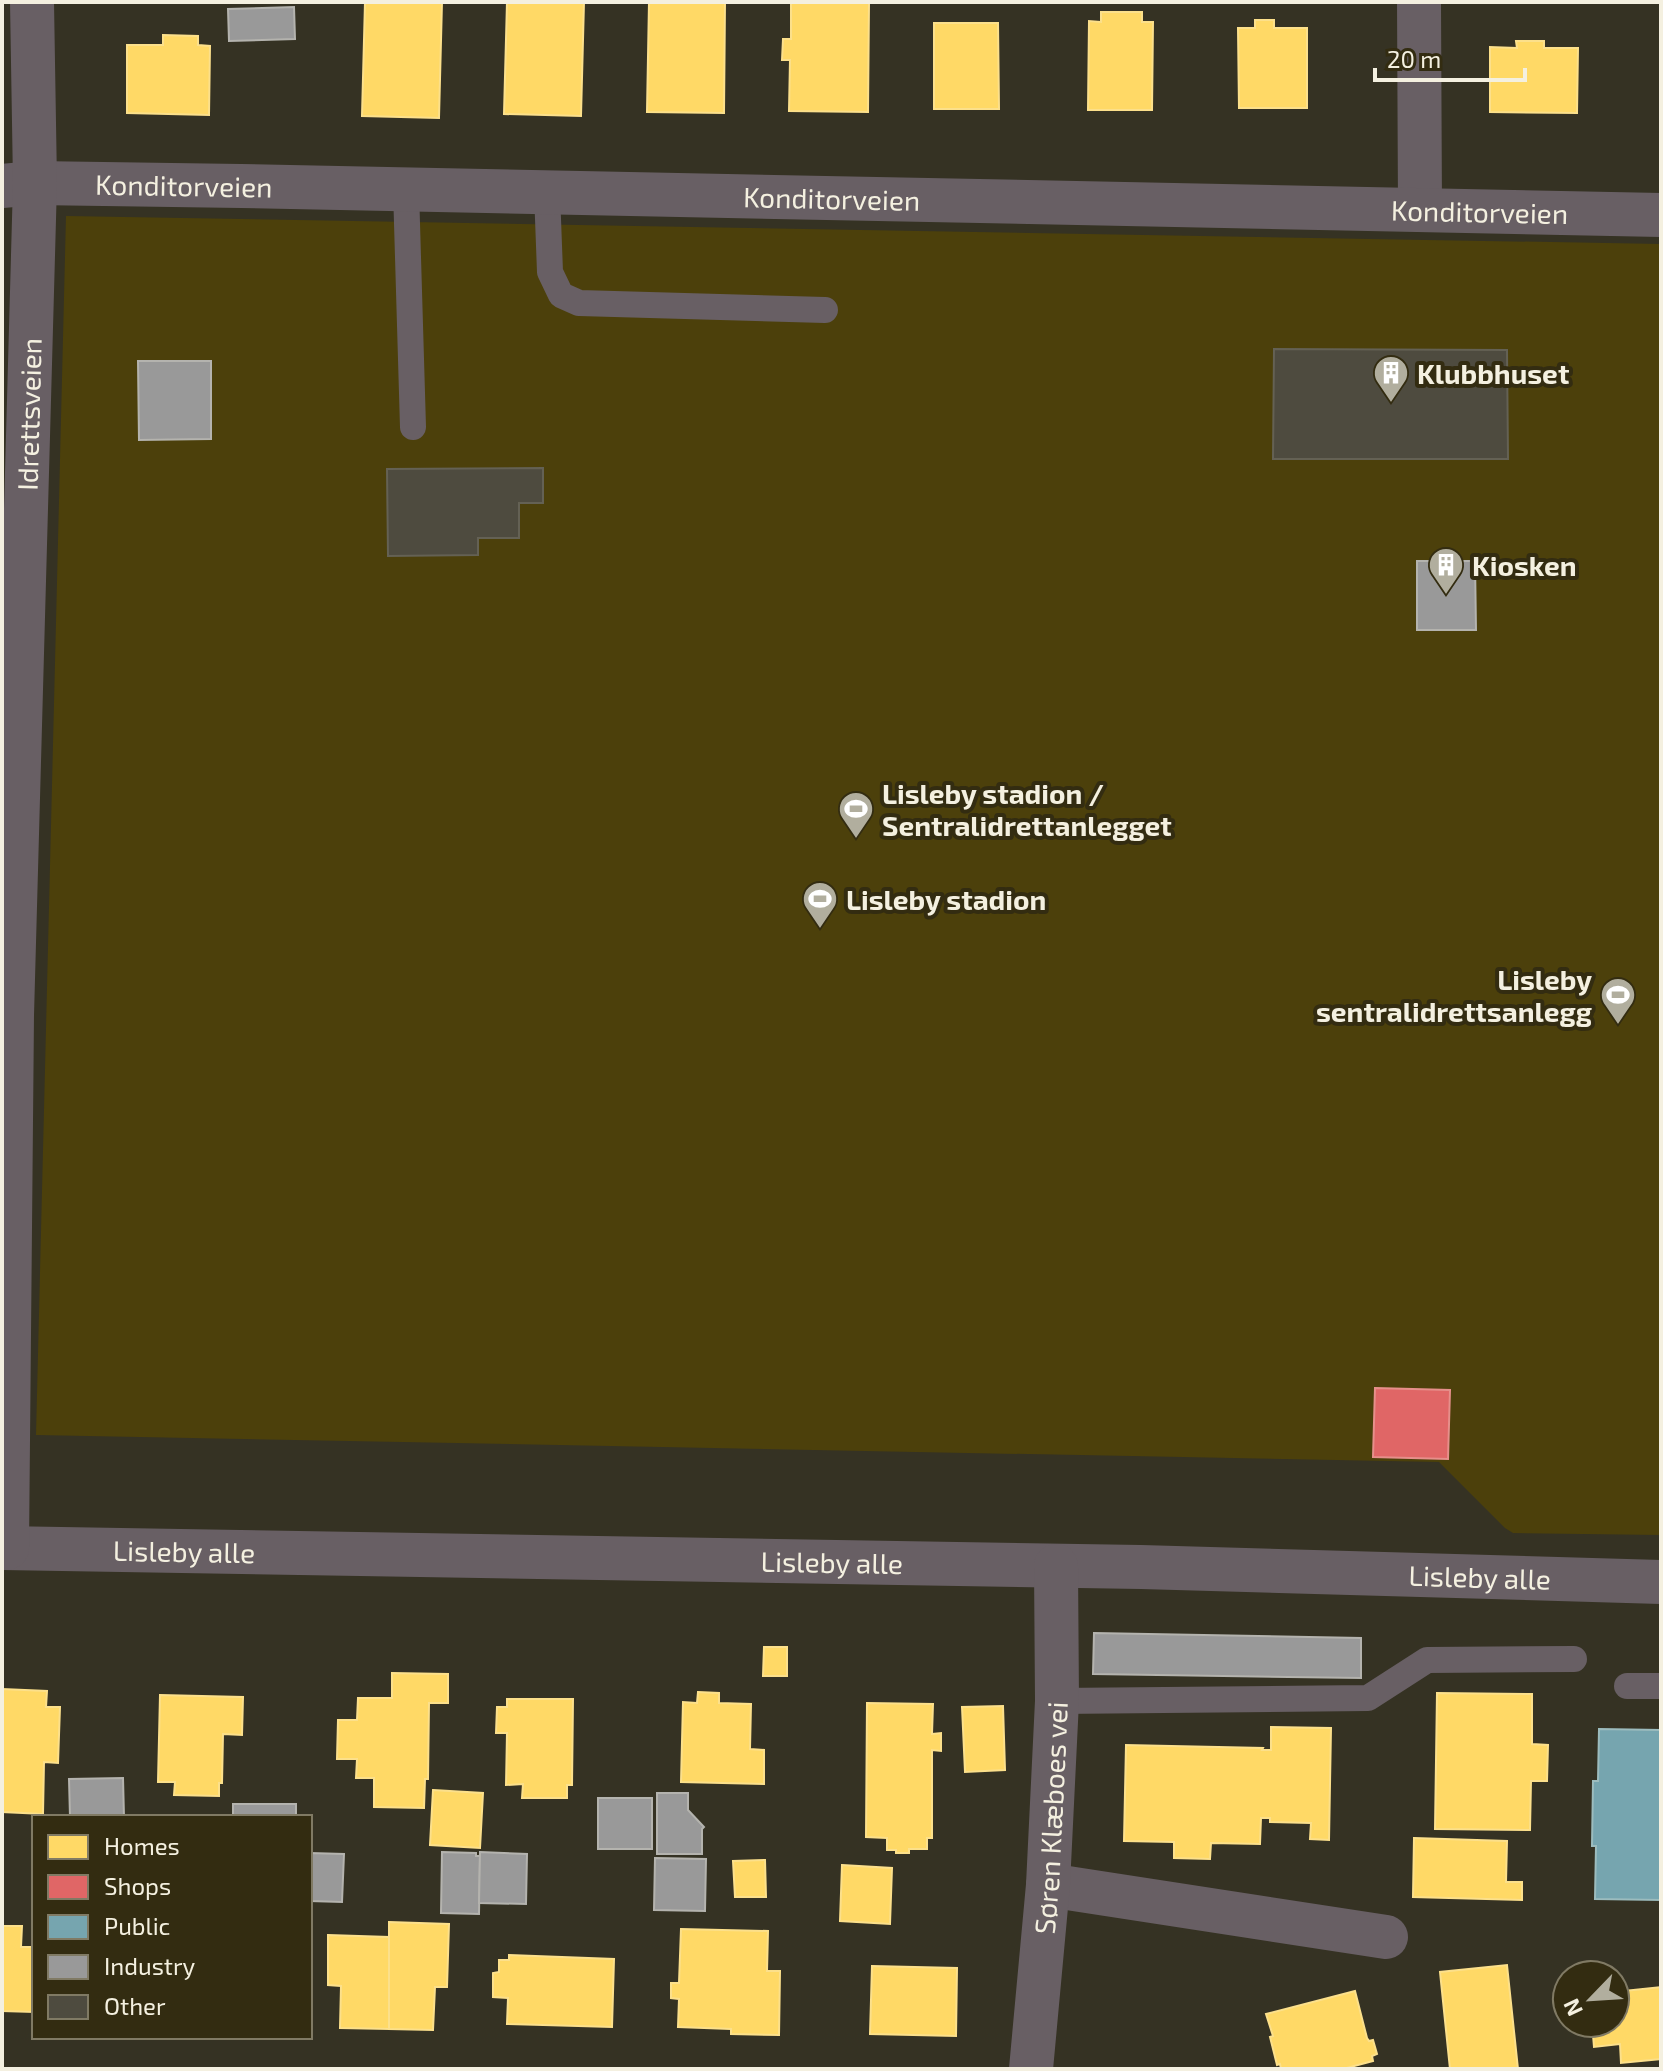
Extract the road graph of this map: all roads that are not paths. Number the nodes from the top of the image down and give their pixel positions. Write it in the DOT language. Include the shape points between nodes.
graph roads {
  1 [pos="32,2"];
  2 [pos="1419,2"];
  3 [pos="18,185"];
  4 [pos="406,189"];
  5 [pos="547,192"];
  6 [pos="1420,210"];
  7 [pos="1661,215"];
  8 [pos="825,310"];
  9 [pos="413,427"];
  10 [pos="7,1015"];
  11 [pos="4,1548"];
  12 [pos="1056,1566"];
  13 [pos="1661,1582"];
  14 [pos="1574,1659"];
  15 [pos="1627,1686"];
  16 [pos="1661,1686"];
  17 [pos="1057,1701"];
  18 [pos="1048,1885"];
  19 [pos="1386,1937"];
  20 [pos="1031,2069"];
  1 -- 3 [label="street, Idrettsveien"];
  2 -- 6 [label="street"];
  3 -- 4 [label="street, Konditorveien"];
  3 -- 10 [label="street, Idrettsveien"];
  4 -- 5 [label="street, Konditorveien"];
  4 -- 9 [label="lane"];
  5 -- 6 [label="street, Konditorveien"];
  5 -- 8 [label="lane" via="550,272 561,295 579,303"];
  6 -- 7 [label="street, Konditorveien"];
  10 -- 11 [label="street, Idrettsveien"];
  11 -- 12 [label="street, Lisleby alle"];
  12 -- 13 [label="street, Lisleby alle"];
  12 -- 17 [label="street, Søren Klæboes vei"];
  14 -- 17 [label="lane" via="1427,1660 1368,1698"];
  15 -- 16 [label="lane"];
  17 -- 18 [label="street, Søren Klæboes vei"];
  18 -- 19 [label="street"];
  18 -- 20 [label="street, Søren Klæboes vei"];
}
